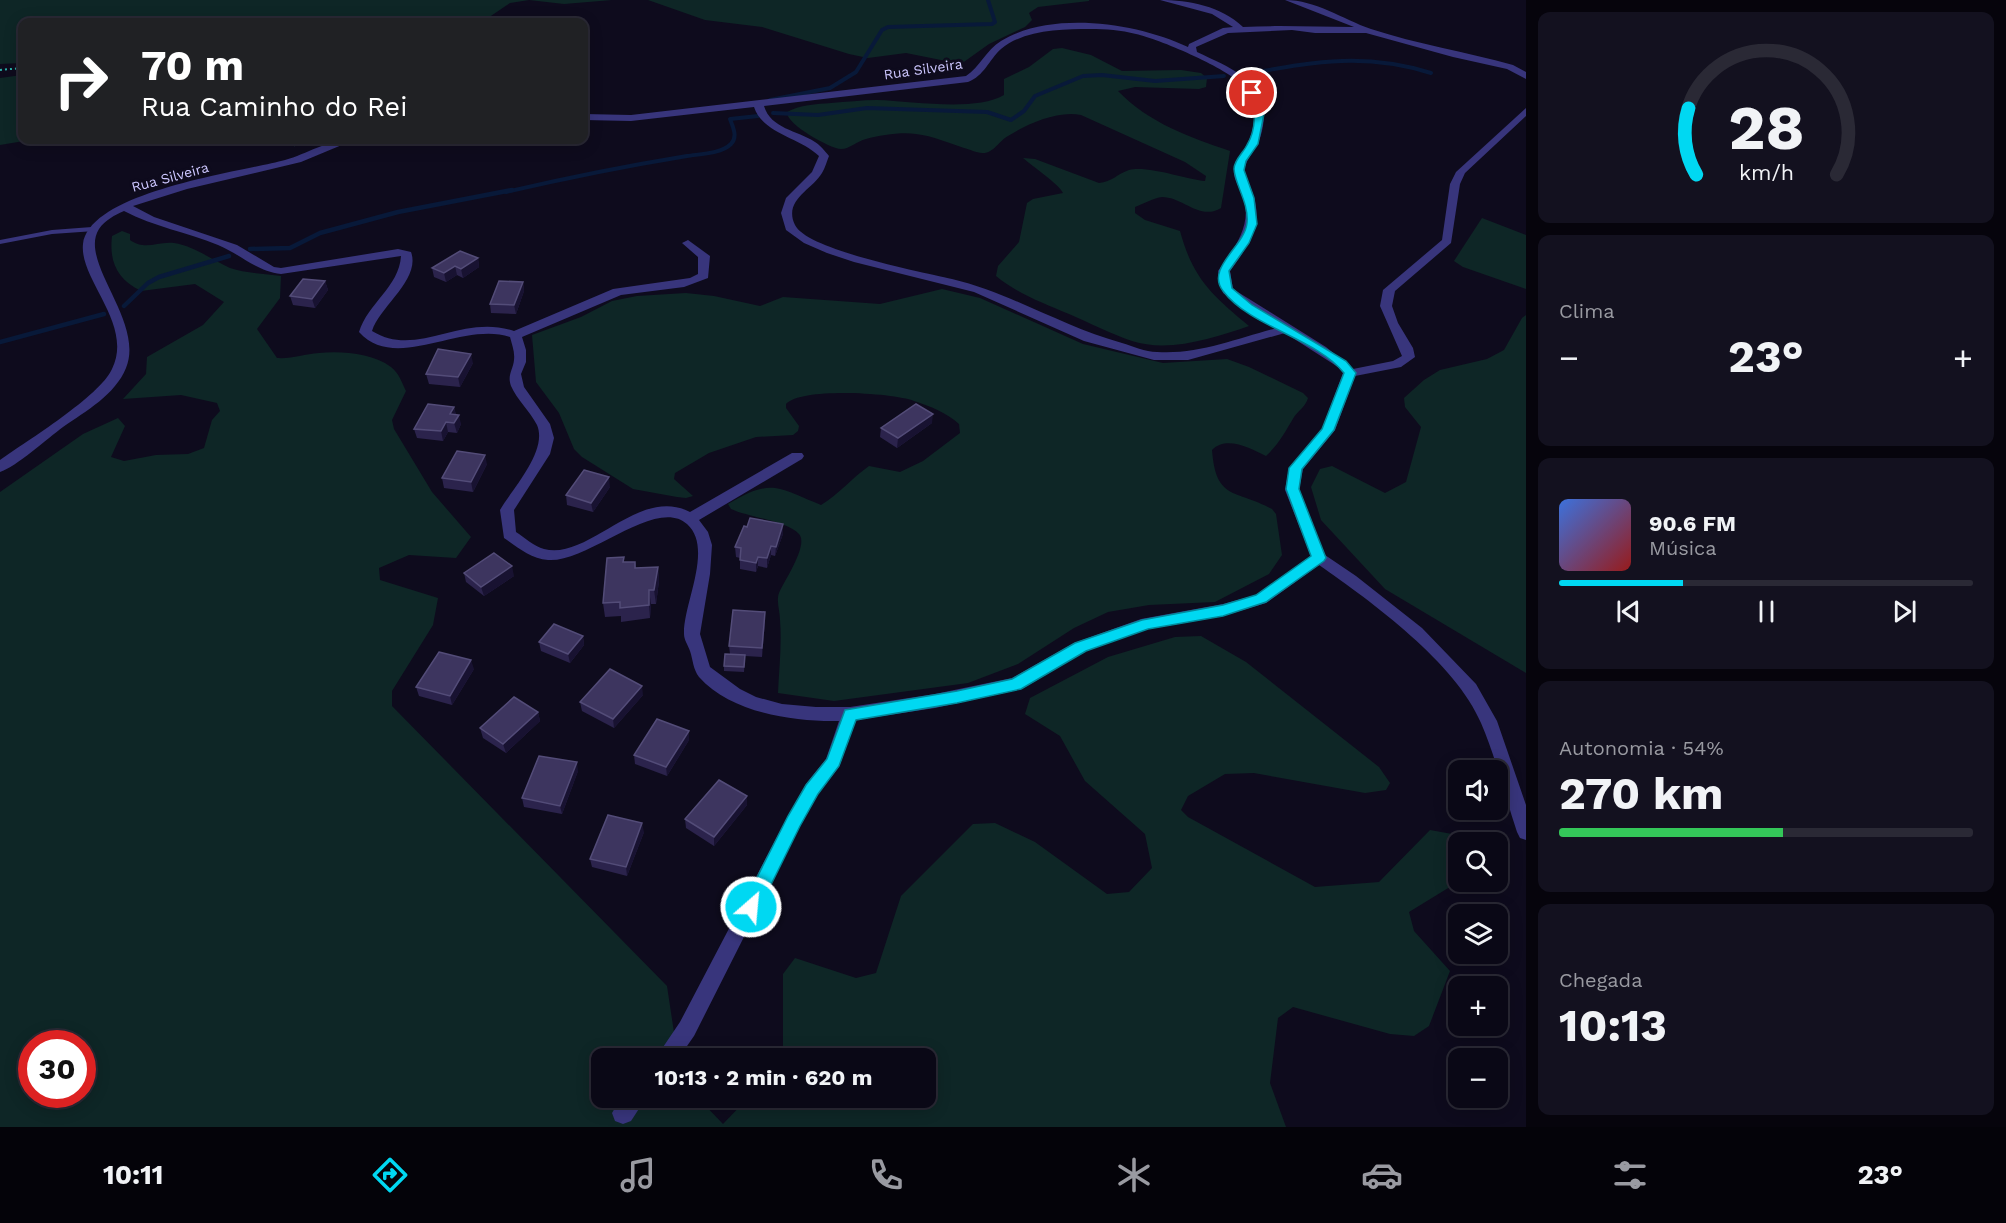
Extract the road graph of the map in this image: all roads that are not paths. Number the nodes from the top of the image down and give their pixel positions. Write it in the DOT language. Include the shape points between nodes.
graph roads {
  1 [pos="1164,0"];
  2 [pos="1288,0"];
  3 [pos="1240,29"];
  4 [pos="1366,30"];
  5 [pos="1192,53"];
  6 [pos="1526,76"];
  7 [pos="758,103"];
  8 [pos="1526,111"];
  9 [pos="588,117"];
  10 [pos="335,144"];
  11 [pos="124,206"];
  12 [pos="92,230"];
  13 [pos="0,242"];
  14 [pos="688,243"];
  15 [pos="1286,329"];
  16 [pos="515,335"];
  17 [pos="1350,373"];
  18 [pos="797,456"];
  19 [pos="0,467"];
  20 [pos="691,518"];
  21 [pos="1319,558"];
  22 [pos="850,714"];
  23 [pos="1526,832"];
  24 [pos="672,1048"];
  1 -- 3 [label="street" via="1219,15"];
  2 -- 4 [label="street"];
  3 -- 4 [label="street"];
  3 -- 5 [label="street" via="1226,30 1198,42 1191,48"];
  4 -- 6 [label="street" via="1510,67"];
  5 -- 7 [label="street, Rua Silveira" via="1137,31 1063,27 1010,40 987,57 979,74 968,80"];
  5 -- 15 [label="street, Rua Silveira" via="1243,77 1259,104 1253,144 1239,170 1249,198 1252,224 1224,271 1224,281 1236,298"];
  7 -- 9 [label="street, Rua Silveira" via="631,118"];
  7 -- 15 [label="street" via="762,115 774,126 812,144 824,156 817,173 791,198 786,213 790,228 808,242 858,260 978,289 1088,338 1154,356 1188,356"];
  8 -- 17 [label="street" via="1461,172 1455,184 1447,241 1389,290 1386,306 1409,357 1397,364"];
  10 -- 11 [label="street, Rua Silveira" via="293,161 168,190"];
  11 -- 12 [label="street, Rua Silveira" via="108,214"];
  11 -- 16 [label="street" via="143,218 234,247 266,270 281,271 398,252 407,254 404,274 367,322 365,332 391,346 497,327"];
  12 -- 13 [label="lane" via="52,232"];
  12 -- 19 [label="street" via="89,256 116,313 122,339 118,375 105,390"];
  14 -- 16 [label="street" via="704,256 704,276 696,281 633,287"];
  15 -- 17 [label="street, Rua Silveira"];
  16 -- 20 [label="street" via="520,350 515,374 518,387 543,424 547,438 543,454 507,510 509,534 534,552 551,556 578,552 648,514 674,512"];
  17 -- 21 [label="street" via="1328,430 1296,468 1292,489"];
  18 -- 20 [label="street"];
  20 -- 22 [label="street" via="701,533 705,555 692,635 704,670 734,694 771,710 814,716"];
  21 -- 22 [label="street" via="1261,599 1147,623 1080,647 1016,684"];
  21 -- 23 [label="street" via="1416,632 1470,689 1489,721"];
  22 -- 24 [label="street" via="833,762 794,821 687,1029"];
}
